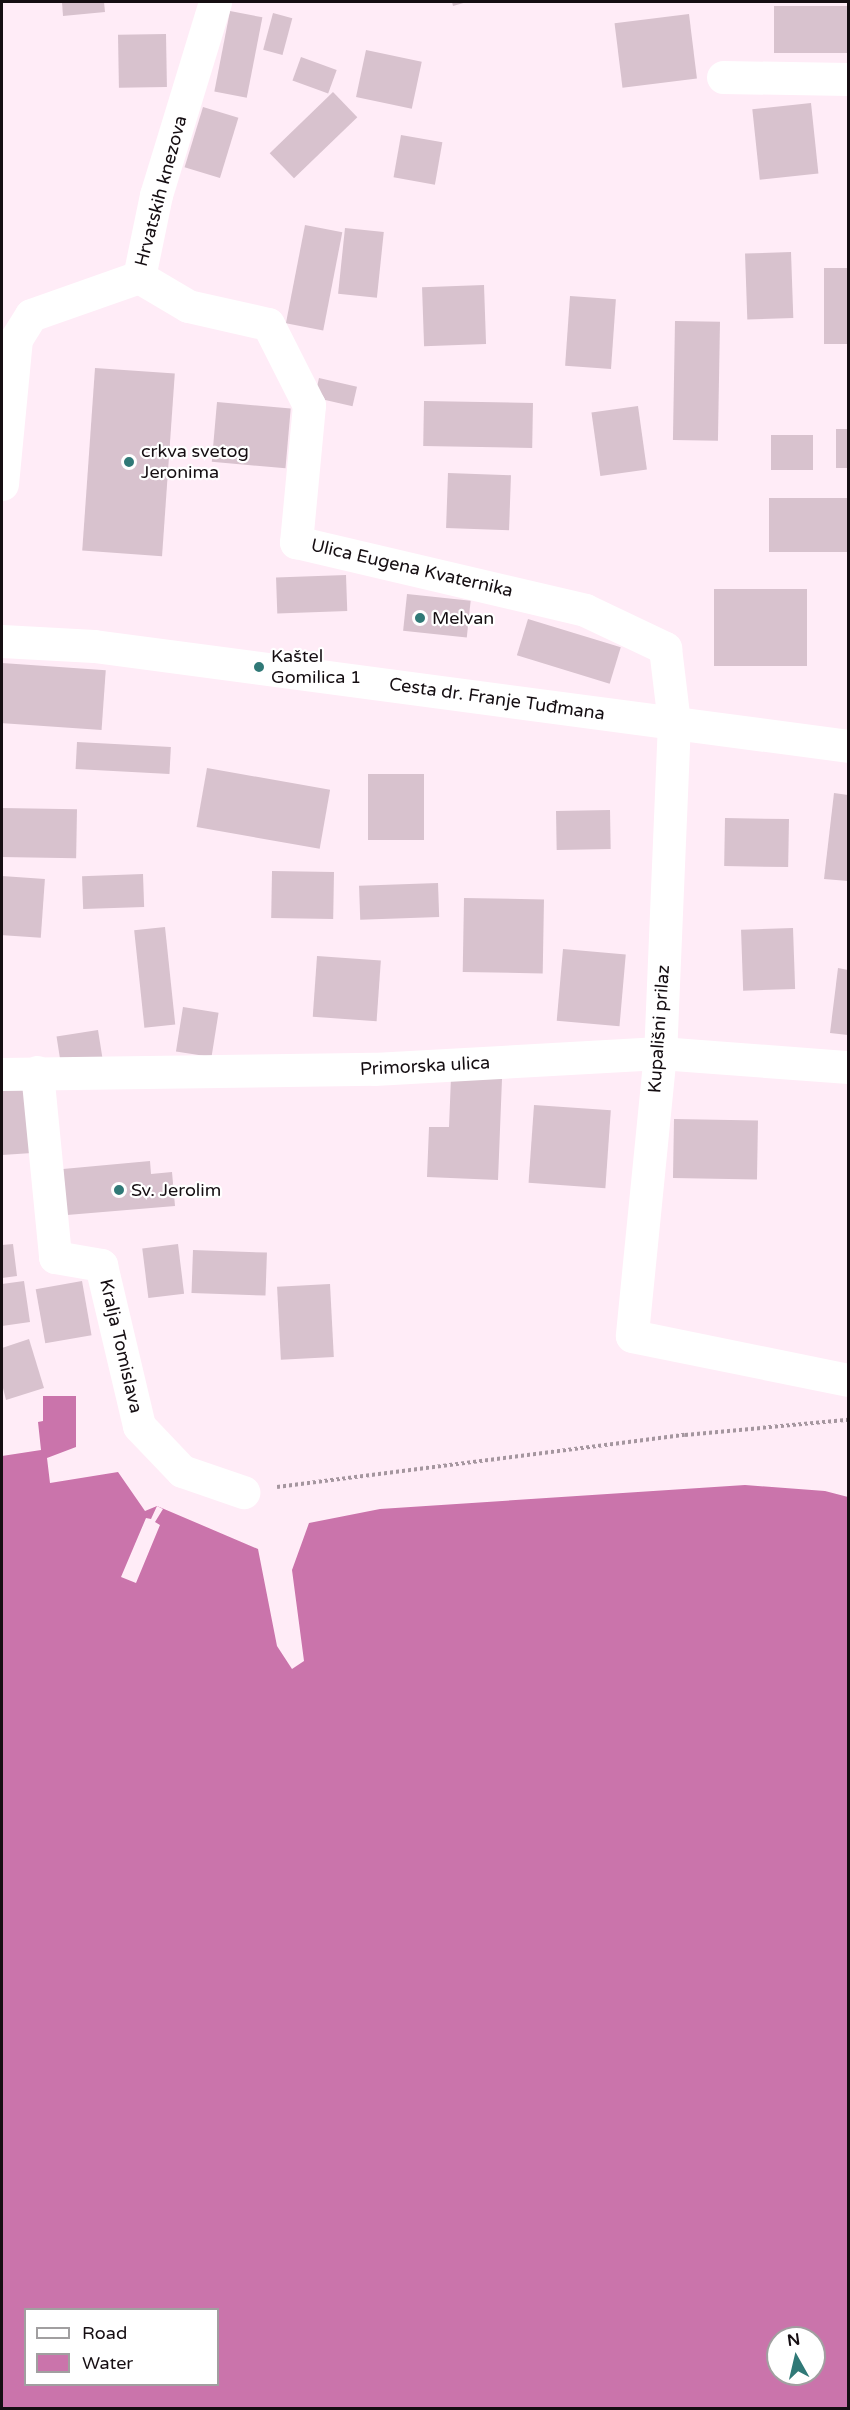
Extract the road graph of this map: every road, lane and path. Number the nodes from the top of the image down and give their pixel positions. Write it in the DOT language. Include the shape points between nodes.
graph roads {
  1 [pos="215,2"];
  2 [pos="723,76"];
  3 [pos="849,79"];
  4 [pos="139,277"];
  5 [pos="2,484"];
  6 [pos="2,641"];
  7 [pos="674,722"];
  8 [pos="849,746"];
  9 [pos="660,1053"];
  10 [pos="849,1067"];
  11 [pos="37,1072"];
  12 [pos="2,1074"];
  13 [pos="849,1380"];
  14 [pos="849,1420"];
  15 [pos="243,1492"];
  1 -- 4 [label="street, Hrvatskih knezova" via="156,195"];
  2 -- 3 [label="street"];
  4 -- 5 [label="street, Hrvatskih knezova" via="31,315 16,339"];
  4 -- 7 [label="street, Ulica Eugena Kvaternika" via="188,306 268,324 309,405 296,542 585,610 665,648"];
  6 -- 7 [label="street, Cesta dr. Franje Tuđmana" via="94,646"];
  7 -- 8 [label="street, Cesta dr. Franje Tuđmana"];
  7 -- 9 [label="street, Kupališni prilaz"];
  9 -- 10 [label="street, Primorska ulica"];
  9 -- 11 [label="street, Primorska ulica" via="374,1069"];
  9 -- 13 [label="street, Kupališni prilaz" via="632,1336"];
  11 -- 12 [label="street, Primorska ulica"];
  11 -- 15 [label="street, Kralja Tomislava" via="55,1257 101,1265 139,1426 182,1472"];
  14 -- 15 [label="path" via="685,1435"];
}
